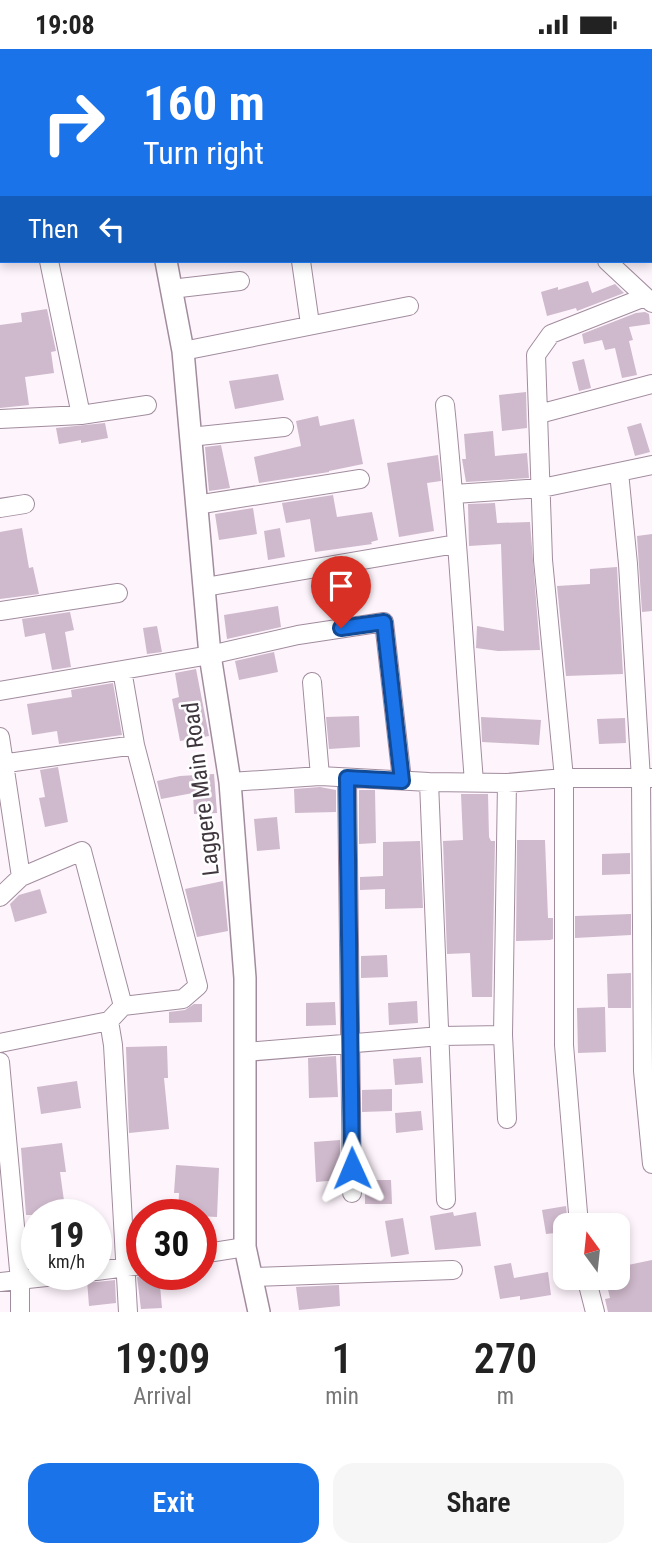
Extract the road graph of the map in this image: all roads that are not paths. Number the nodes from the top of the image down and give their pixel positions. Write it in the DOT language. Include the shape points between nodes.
graph roads {
  1 [pos="49,263"];
  2 [pos="166,263"];
  3 [pos="301,263"];
  4 [pos="609,263"];
  5 [pos="240,281"];
  6 [pos="171,289"];
  7 [pos="649,300"];
  8 [pos="409,306"];
  9 [pos="310,324"];
  10 [pos="183,351"];
  11 [pos="652,384"];
  12 [pos="147,405"];
  13 [pos="444,405"];
  14 [pos="539,414"];
  15 [pos="81,415"];
  16 [pos="0,419"];
  17 [pos="285,427"];
  18 [pos="190,437"];
  19 [pos="652,465"];
  20 [pos="619,472"];
  21 [pos="360,479"];
  22 [pos="542,488"];
  23 [pos="454,494"];
  24 [pos="25,504"];
  25 [pos="196,505"];
  26 [pos="0,508"];
  27 [pos="456,544"];
  28 [pos="205,587"];
  29 [pos="118,593"];
  30 [pos="0,611"];
  31 [pos="210,656"];
  32 [pos="122,670"];
  33 [pos="312,682"];
  34 [pos="0,691"];
  35 [pos="0,737"];
  36 [pos="135,745"];
  37 [pos="2,764"];
  38 [pos="320,776"];
  39 [pos="347,778"];
  40 [pos="564,778"];
  41 [pos="646,779"];
  42 [pos="402,781"];
  43 [pos="230,782"];
  44 [pos="429,782"];
  45 [pos="474,782"];
  46 [pos="507,783"];
  47 [pos="21,877"];
  48 [pos="0,897"];
  49 [pos="123,1006"];
  50 [pos="109,1021"];
  51 [pos="503,1035"];
  52 [pos="441,1036"];
  53 [pos="0,1043"];
  54 [pos="351,1044"];
  55 [pos="246,1052"];
  56 [pos="0,1062"];
  57 [pos="647,1069"];
  58 [pos="507,1119"];
  59 [pos="652,1164"];
  60 [pos="352,1193"];
  61 [pos="446,1200"];
  62 [pos="578,1213"];
  63 [pos="245,1247"];
  64 [pos="217,1251"];
  65 [pos="124,1268"];
  66 [pos="112,1269"];
  67 [pos="453,1270"];
  68 [pos="251,1277"];
  69 [pos="20,1280"];
  70 [pos="0,1282"];
  71 [pos="589,1290"];
  72 [pos="20,1312"];
  73 [pos="128,1312"];
  74 [pos="259,1312"];
  75 [pos="595,1312"];
  1 -- 15 [label="street"];
  2 -- 6 [label="street, Laggere Main Road"];
  3 -- 9 [label="street"];
  4 -- 7 [label="street"];
  5 -- 6 [label="street"];
  6 -- 10 [label="street, Laggere Main Road"];
  7 -- 14 [label="street" via="551,334 536,355"];
  8 -- 9 [label="street"];
  9 -- 10 [label="street"];
  10 -- 18 [label="street, Laggere Main Road"];
  11 -- 14 [label="street"];
  12 -- 15 [label="street"];
  13 -- 23 [label="street"];
  14 -- 22 [label="street"];
  15 -- 16 [label="street"];
  17 -- 18 [label="street"];
  18 -- 25 [label="street, Laggere Main Road"];
  19 -- 20 [label="street"];
  20 -- 22 [label="street"];
  20 -- 41 [label="street"];
  21 -- 25 [label="street"];
  22 -- 23 [label="street"];
  22 -- 40 [label="street" via="543,560"];
  23 -- 27 [label="street"];
  24 -- 26 [label="street"];
  25 -- 28 [label="street, Laggere Main Road"];
  27 -- 28 [label="street"];
  27 -- 45 [label="street"];
  28 -- 31 [label="street, Laggere Main Road"];
  29 -- 30 [label="street"];
  31 -- 32 [label="street"];
  31 -- 42 [label="street" via="298,635 384,622"];
  31 -- 43 [label="street, Laggere Main Road"];
  32 -- 34 [label="street"];
  32 -- 36 [label="street"];
  33 -- 38 [label="street"];
  35 -- 37 [label="street"];
  36 -- 37 [label="street"];
  36 -- 49 [label="street" via="198,986 183,999"];
  37 -- 47 [label="street"];
  38 -- 39 [label="street"];
  38 -- 43 [label="street"];
  39 -- 42 [label="street"];
  39 -- 54 [label="street"];
  40 -- 41 [label="street"];
  40 -- 46 [label="street"];
  40 -- 62 [label="street" via="564,1045"];
  41 -- 57 [label="street"];
  42 -- 44 [label="street"];
  43 -- 55 [label="street, Laggere Main Road" via="246,978"];
  44 -- 45 [label="street"];
  44 -- 52 [label="street"];
  45 -- 46 [label="street"];
  46 -- 51 [label="street"];
  47 -- 48 [label="street"];
  47 -- 49 [label="street" via="82,851"];
  49 -- 50 [label="street"];
  50 -- 53 [label="street"];
  50 -- 65 [label="street"];
  51 -- 52 [label="street"];
  51 -- 58 [label="street"];
  52 -- 54 [label="street"];
  52 -- 61 [label="street"];
  54 -- 55 [label="street"];
  54 -- 60 [label="street"];
  55 -- 63 [label="street, Laggere Main Road"];
  56 -- 69 [label="street"];
  57 -- 59 [label="street"];
  63 -- 64 [label="street"];
  63 -- 68 [label="street, Laggere Main Road"];
  65 -- 66 [label="street"];
  65 -- 73 [label="street"];
  67 -- 68 [label="street"];
  68 -- 74 [label="street, Laggere Main Road"];
  69 -- 70 [label="street"];
  69 -- 72 [label="street"];
  71 -- 75 [label="street"];
}
